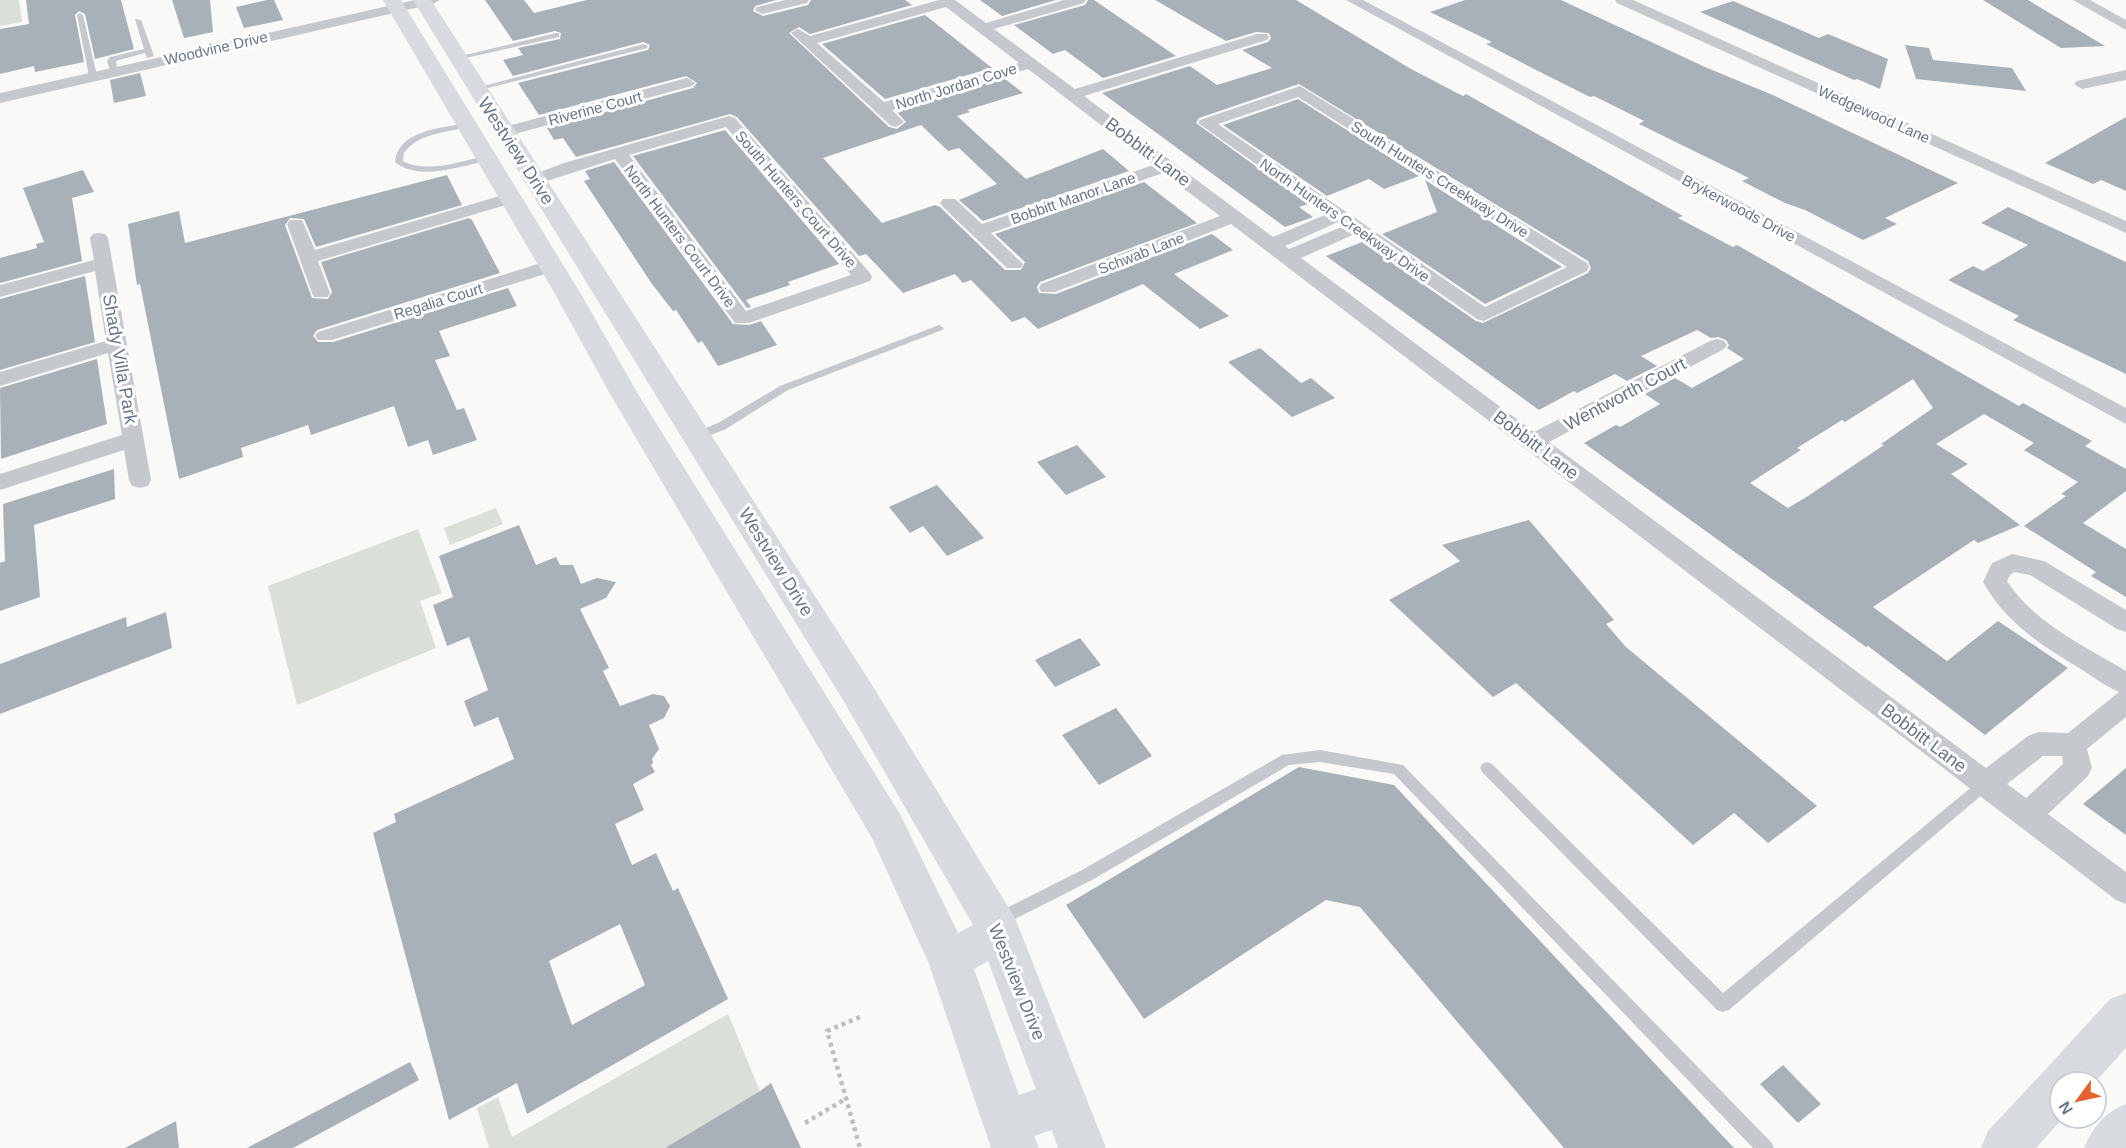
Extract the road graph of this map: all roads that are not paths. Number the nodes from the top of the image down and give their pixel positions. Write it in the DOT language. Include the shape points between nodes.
graph roads {
  1 [pos="802,0"];
  2 [pos="1079,0"];
  3 [pos="1353,0"];
  4 [pos="1622,0"];
  5 [pos="2080,0"];
  6 [pos="948,1"];
  7 [pos="413,2"];
  8 [pos="762,10"];
  9 [pos="81,15"];
  10 [pos="137,20"];
  11 [pos="2126,26"];
  12 [pos="984,28"];
  13 [pos="556,35"];
  14 [pos="1262,36"];
  15 [pos="644,46"];
  16 [pos="150,56"];
  17 [pos="457,58"];
  18 [pos="1030,64"];
  19 [pos="2126,75"];
  20 [pos="93,76"];
  21 [pos="687,83"];
  22 [pos="2082,84"];
  23 [pos="1300,91"];
  24 [pos="1072,95"];
  25 [pos="0,98"];
  26 [pos="881,108"];
  27 [pos="896,122"];
  28 [pos="482,124"];
  29 [pos="619,153"];
  30 [pos="1166,166"];
  31 [pos="522,189"];
  32 [pos="949,202"];
  33 [pos="1338,216"];
  34 [pos="1234,217"];
  35 [pos="296,224"];
  36 [pos="1355,228"];
  37 [pos="2126,228"];
  38 [pos="979,231"];
  39 [pos="99,238"];
  40 [pos="1279,251"];
  41 [pos="308,258"];
  42 [pos="103,262"];
  43 [pos="1014,264"];
  44 [pos="551,266"];
  45 [pos="601,283"];
  46 [pos="1048,288"];
  47 [pos="0,291"];
  48 [pos="321,292"];
  49 [pos="568,294"];
  50 [pos="1484,315"];
  51 [pos="742,320"];
  52 [pos="939,328"];
  53 [pos="325,336"];
  54 [pos="117,344"];
  55 [pos="1717,345"];
  56 [pos="0,379"];
  57 [pos="2126,417"];
  58 [pos="698,436"];
  59 [pos="134,439"];
  60 [pos="1532,442"];
  61 [pos="141,480"];
  62 [pos="0,482"];
  63 [pos="753,525"];
  64 [pos="715,541"];
  65 [pos="2126,622"];
  66 [pos="2126,684"];
  67 [pos="2126,701"];
  68 [pos="2073,746"];
  69 [pos="1487,768"];
  70 [pos="1985,784"];
  71 [pos="2027,816"];
  72 [pos="2126,890"];
  73 [pos="997,927"];
  74 [pos="949,960"];
  75 [pos="2126,1015"];
  76 [pos="2076,1070"];
  77 [pos="2048,1100"];
  78 [pos="1064,1102"];
  79 [pos="2126,1127"];
  80 [pos="1012,1135"];
  81 [pos="1082,1148"];
  82 [pos="1765,1148"];
  83 [pos="2005,1148"];
  84 [pos="2108,1148"];
  1 -- 8 [label="street"];
  2 -- 12 [label="street"];
  3 -- 57 [label="street, Brykerwoods Drive"];
  4 -- 37 [label="street, Wedgewood Lane"];
  5 -- 11 [label="street"];
  6 -- 12 [label="street, Bobbitt Lane"];
  6 -- 26 [label="street" via="801,36"];
  7 -- 16 [label="street, Woodvine Drive"];
  7 -- 17 [label="main road, Westview Drive"];
  7 -- 28 [label="main road, Westview Drive"];
  9 -- 20 [label="lane"];
  10 -- 16 [label="lane"];
  12 -- 18 [label="street, Bobbitt Lane"];
  13 -- 17 [label="lane"];
  14 -- 24 [label="street"];
  15 -- 28 [label="lane"];
  16 -- 20 [label="street, Woodvine Drive"];
  17 -- 28 [label="main road, Westview Drive"];
  18 -- 24 [label="street, Bobbitt Lane"];
  18 -- 26 [label="street, North Jordan Cove"];
  19 -- 22 [label="street"];
  20 -- 25 [label="street, Woodvine Drive"];
  21 -- 28 [label="street, Riverine Court"];
  23 -- 33 [label="street, North Hunters Creekway Drive" via="1206,123"];
  23 -- 50 [label="street, South Hunters Creekway Drive" via="1581,267"];
  24 -- 30 [label="street, Bobbitt Lane"];
  26 -- 27 [label="street"];
  28 -- 28 [label="lane" via="418,169 399,162 398,154 404,145 434,133"];
  28 -- 31 [label="main road, Westview Drive"];
  29 -- 31 [label="street" via="570,167"];
  29 -- 51 [label="street, North Hunters Court Drive"];
  29 -- 51 [label="street, South Hunters Court Drive" via="729,121 864,277"];
  30 -- 34 [label="street, Bobbitt Lane"];
  30 -- 38 [label="street, Bobbitt Manor Lane"];
  31 -- 41 [label="street"];
  31 -- 44 [label="main road, Westview Drive"];
  31 -- 45 [label="main road, Westview Drive"];
  32 -- 38 [label="street"];
  33 -- 36 [label="street, North Hunters Creekway Drive"];
  33 -- 40 [label="street"];
  34 -- 40 [label="street, Bobbitt Lane"];
  34 -- 46 [label="street, Schwab Lane"];
  35 -- 41 [label="street"];
  36 -- 40 [label="street"];
  36 -- 50 [label="street, North Hunters Creekway Drive"];
  38 -- 43 [label="street"];
  39 -- 42 [label="street, Shady Villa Park"];
  40 -- 60 [label="street, Bobbitt Lane"];
  41 -- 48 [label="street"];
  42 -- 47 [label="street"];
  42 -- 54 [label="street, Shady Villa Park"];
  44 -- 49 [label="main road, Westview Drive"];
  44 -- 53 [label="street, Regalia Court"];
  45 -- 49 [label="main road"];
  45 -- 58 [label="main road, Westview Drive"];
  49 -- 64 [label="main road, Westview Drive" via="624,394"];
  52 -- 58 [label="lane" via="784,388"];
  54 -- 56 [label="street"];
  54 -- 59 [label="street, Shady Villa Park"];
  55 -- 60 [label="street, Wentworth Court"];
  58 -- 63 [label="main road, Westview Drive"];
  59 -- 61 [label="street, Shady Villa Park"];
  59 -- 62 [label="street"];
  60 -- 70 [label="street, Bobbitt Lane"];
  63 -- 64 [label="main road"];
  63 -- 73 [label="main road, Westview Drive"];
  64 -- 74 [label="main road, Westview Drive" via="886,826"];
  65 -- 66 [label="street" via="2036,567 2012,563 2000,569 1995,582 2014,610"];
  67 -- 68 [label="street"];
  68 -- 70 [label="street" via="2038,744"];
  68 -- 71 [label="street" via="2078,768"];
  69 -- 70 [label="lane" via="1723,1004"];
  70 -- 71 [label="street, Bobbitt Lane"];
  71 -- 72 [label="street, Bobbitt Lane"];
  73 -- 74 [label="main road"];
  73 -- 78 [label="main road, Westview Drive"];
  73 -- 82 [label="lane" via="1287,759 1320,756 1398,769"];
  74 -- 80 [label="main road, Westview Drive"];
  75 -- 76 [label="main road"];
  77 -- 83 [label="main road"];
  78 -- 80 [label="main road"];
  78 -- 81 [label="main road, Westview Drive"];
  79 -- 84 [label="main road"];
}
